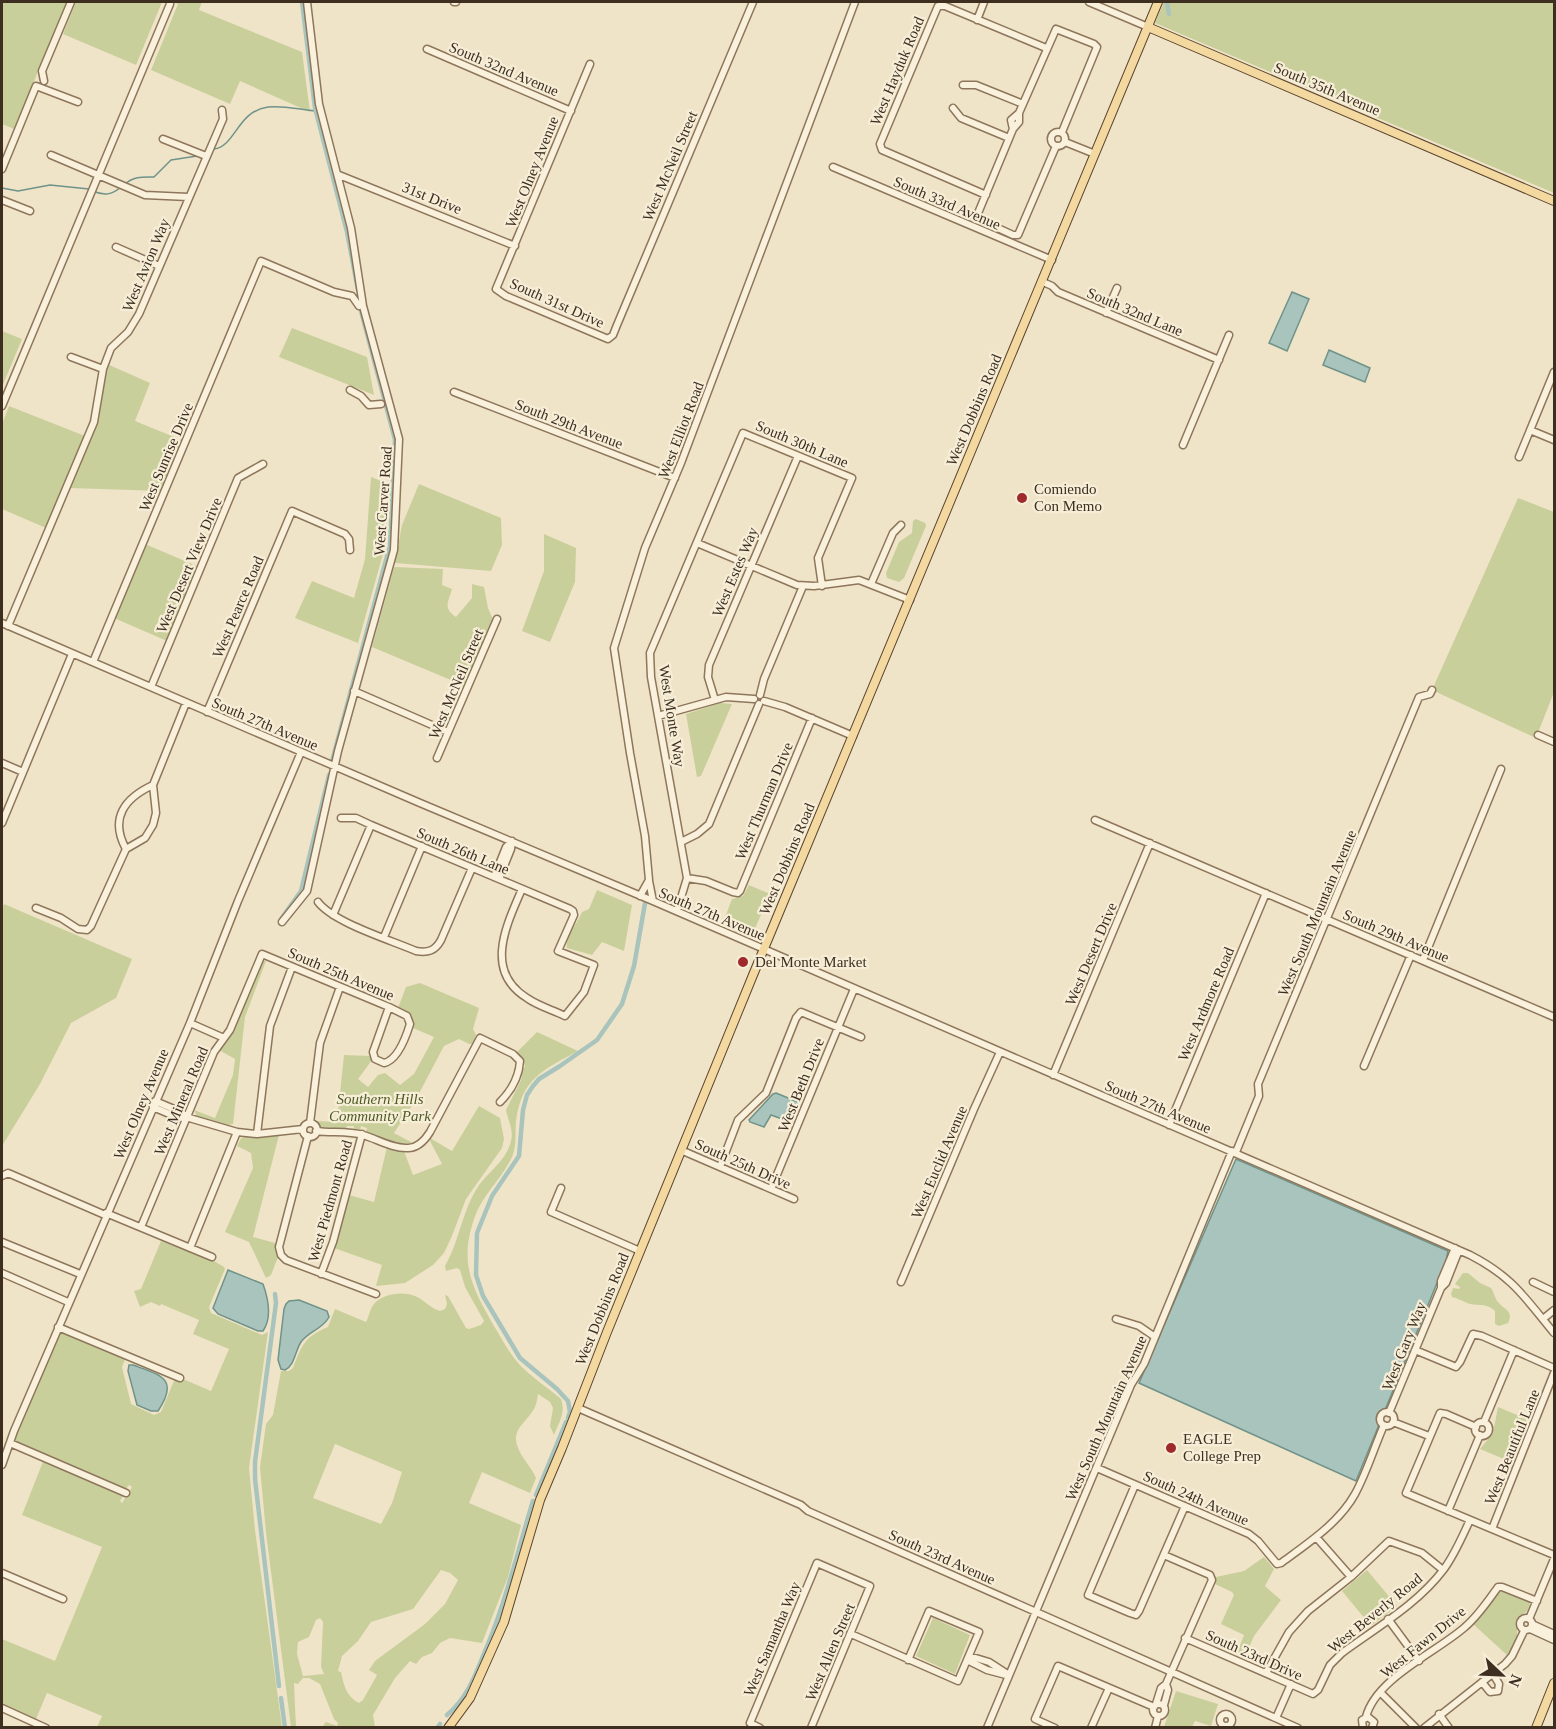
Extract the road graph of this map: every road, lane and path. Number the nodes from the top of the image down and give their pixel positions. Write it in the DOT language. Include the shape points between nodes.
graph roads {
  1 [pos="70,2"];
  2 [pos="307,2"];
  3 [pos="753,2"];
  4 [pos="855,2"];
  5 [pos="984,2"];
  6 [pos="1089,2"];
  7 [pos="1158,2"];
  8 [pos="170,4"];
  9 [pos="976,20"];
  10 [pos="1148,27"];
  11 [pos="1046,48"];
  12 [pos="427,49"];
  13 [pos="590,64"];
  14 [pos="44,81"];
  15 [pos="963,85"];
  16 [pos="78,102"];
  17 [pos="1023,104"];
  18 [pos="952,108"];
  19 [pos="222,110"];
  20 [pos="571,111"];
  21 [pos="1062,132"];
  22 [pos="1009,138"];
  23 [pos="163,139"];
  24 [pos="1065,142"];
  25 [pos="1056,146"];
  26 [pos="1095,154"];
  27 [pos="51,155"];
  28 [pos="206,156"];
  29 [pos="833,167"];
  30 [pos="2,169"];
  31 [pos="98,175"];
  32 [pos="339,175"];
  33 [pos="986,195"];
  34 [pos="188,197"];
  35 [pos="2,200"];
  36 [pos="1554,201"];
  37 [pos="30,212"];
  38 [pos="515,246"];
  39 [pos="116,247"];
  40 [pos="1052,260"];
  41 [pos="159,266"];
  42 [pos="1042,282"];
  43 [pos="1117,288"];
  44 [pos="496,289"];
  45 [pos="359,306"];
  46 [pos="1106,313"];
  47 [pos="1229,335"];
  48 [pos="608,339"];
  49 [pos="71,357"];
  50 [pos="1219,360"];
  51 [pos="103,369"];
  52 [pos="1554,372"];
  53 [pos="350,390"];
  54 [pos="454,392"];
  55 [pos="381,404"];
  56 [pos="2,406"];
  57 [pos="1530,430"];
  58 [pos="743,433"];
  59 [pos="1554,440"];
  60 [pos="1183,445"];
  61 [pos="798,456"];
  62 [pos="1519,457"];
  63 [pos="263,464"];
  64 [pos="675,478"];
  65 [pos="901,525"];
  66 [pos="697,543"];
  67 [pos="350,550"];
  68 [pos="751,566"];
  69 [pos="871,584"];
  70 [pos="803,586"];
  71 [pos="822,586"];
  72 [pos="910,600"];
  73 [pos="497,619"];
  74 [pos="5,625"];
  75 [pos="72,654"];
  76 [pos="93,662"];
  77 [pos="151,687"];
  78 [pos="1432,690"];
  79 [pos="354,691"];
  80 [pos="716,700"];
  81 [pos="759,700"];
  82 [pos="186,703"];
  83 [pos="207,712"];
  84 [pos="658,716"];
  85 [pos="812,718"];
  86 [pos="448,732"];
  87 [pos="1538,735"];
  88 [pos="853,736"];
  89 [pos="1554,742"];
  90 [pos="301,752"];
  91 [pos="437,758"];
  92 [pos="2,763"];
  93 [pos="334,767"];
  94 [pos="1501,769"];
  95 [pos="23,772"];
  96 [pos="153,785"];
  97 [pos="341,818"];
  98 [pos="1095,820"];
  99 [pos="2,823"];
  100 [pos="371,825"];
  101 [pos="512,841"];
  102 [pos="681,842"];
  103 [pos="1150,843"];
  104 [pos="422,846"];
  105 [pos="126,849"];
  106 [pos="472,868"];
  107 [pos="496,878"];
  108 [pos="687,878"];
  109 [pos="649,880"];
  110 [pos="522,889"];
  111 [pos="1266,893"];
  112 [pos="646,898"];
  113 [pos="318,902"];
  114 [pos="36,908"];
  115 [pos="677,911"];
  116 [pos="333,915"];
  117 [pos="1328,920"];
  118 [pos="282,922"];
  119 [pos="384,937"];
  120 [pos="764,950"];
  121 [pos="262,954"];
  122 [pos="1411,955"];
  123 [pos="1423,960"];
  124 [pos="292,967"];
  125 [pos="340,987"];
  126 [pos="854,989"];
  127 [pos="388,1007"];
  128 [pos="1554,1017"];
  129 [pos="190,1023"];
  130 [pos="838,1027"];
  131 [pos="861,1037"];
  132 [pos="224,1038"];
  133 [pos="1000,1052"];
  134 [pos="1364,1066"];
  135 [pos="1053,1075"];
  136 [pos="500,1102"];
  137 [pos="154,1104"];
  138 [pos="186,1117"];
  139 [pos="310,1123"];
  140 [pos="1169,1125"];
  141 [pos="303,1129"];
  142 [pos="316,1131"];
  143 [pos="237,1132"];
  144 [pos="257,1134"];
  145 [pos="362,1134"];
  146 [pos="308,1136"];
  147 [pos="682,1151"];
  148 [pos="1234,1152"];
  149 [pos="720,1167"];
  150 [pos="5,1174"];
  151 [pos="561,1188"];
  152 [pos="771,1190"];
  153 [pos="794,1199"];
  154 [pos="106,1214"];
  155 [pos="141,1227"];
  156 [pos="2,1242"];
  157 [pos="190,1248"];
  158 [pos="1457,1249"];
  159 [pos="640,1251"];
  160 [pos="212,1257"];
  161 [pos="2,1273"];
  162 [pos="80,1274"];
  163 [pos="321,1274"];
  164 [pos="902,1282"];
  165 [pos="1533,1282"];
  166 [pos="1554,1292"];
  167 [pos="375,1294"];
  168 [pos="68,1302"];
  169 [pos="1554,1310"];
  170 [pos="1116,1319"];
  171 [pos="1543,1319"];
  172 [pos="58,1327"];
  173 [pos="1554,1333"];
  174 [pos="1155,1337"];
  175 [pos="1415,1350"];
  176 [pos="1514,1350"];
  177 [pos="1554,1368"];
  178 [pos="1554,1373"];
  179 [pos="180,1378"];
  180 [pos="578,1408"];
  181 [pos="1389,1413"];
  182 [pos="1393,1422"];
  183 [pos="1484,1422"];
  184 [pos="1384,1425"];
  185 [pos="1476,1426"];
  186 [pos="1480,1435"];
  187 [pos="1429,1436"];
  188 [pos="10,1443"];
  189 [pos="2,1465"];
  190 [pos="1096,1468"];
  191 [pos="1135,1485"];
  192 [pos="126,1493"];
  193 [pos="1185,1506"];
  194 [pos="1448,1511"];
  195 [pos="1470,1520"];
  196 [pos="1492,1529"];
  197 [pos="1316,1537"];
  198 [pos="1164,1555"];
  199 [pos="1554,1557"];
  200 [pos="817,1563"];
  201 [pos="1443,1570"];
  202 [pos="2,1573"];
  203 [pos="1351,1577"];
  204 [pos="63,1599"];
  205 [pos="1537,1601"];
  206 [pos="1036,1612"];
  207 [pos="1388,1619"];
  208 [pos="1529,1626"];
  209 [pos="851,1634"];
  210 [pos="1554,1634"];
  211 [pos="1185,1638"];
  212 [pos="1554,1640"];
  213 [pos="968,1658"];
  214 [pos="908,1660"];
  215 [pos="1419,1661"];
  216 [pos="1171,1672"];
  217 [pos="1266,1673"];
  218 [pos="1493,1674"];
  219 [pos="1009,1675"];
  220 [pos="1482,1683"];
  221 [pos="1554,1683"];
  222 [pos="1291,1684"];
  223 [pos="1109,1688"];
  224 [pos="1380,1692"];
  225 [pos="1313,1694"];
  226 [pos="1158,1706"];
  227 [pos="2,1708"];
  228 [pos="1439,1714"];
  229 [pos="1158,1716"];
  230 [pos="1366,1717"];
  231 [pos="1276,1718"];
  232 [pos="29,1724"];
  233 [pos="46,1728"];
  234 [pos="448,1728"];
  235 [pos="760,1728"];
  236 [pos="811,1728"];
  237 [pos="987,1728"];
  238 [pos="1055,1728"];
  239 [pos="1091,1728"];
  240 [pos="1155,1728"];
  241 [pos="1298,1728"];
  242 [pos="1363,1728"];
  243 [pos="1372,1728"];
  244 [pos="1416,1728"];
  245 [pos="1424,1728"];
  246 [pos="1449,1728"];
  247 [pos="1536,1728"];
  1 -- 14 [label="street" via="42,70"];
  2 -- 32 [label="street, West Carver Road" via="319,104"];
  3 -- 48 [label="street, West McNeil Street" via="613,335"];
  4 -- 64 [label="street, West Elliot Road"];
  5 -- 9 [label="street"];
  6 -- 10 [label="street, South 35th Avenue"];
  7 -- 10 [label="main road, West Dobbins Road"];
  8 -- 31 [label="street"];
  9 -- 11 [label="street"];
  9 -- 33 [label="street, West Hayduk Road" via="940,5 880,148"];
  10 -- 26 [label="main road, West Dobbins Road"];
  10 -- 36 [label="main road, South 35th Avenue"];
  11 -- 17 [label="street"];
  11 -- 21 [label="street" via="1056,29 1097,46"];
  12 -- 20 [label="street, South 32nd Avenue"];
  13 -- 20 [label="street, West Olney Avenue"];
  15 -- 17 [label="street" via="976,85"];
  16 -- 30 [label="street" via="36,86"];
  17 -- 22 [label="street" via="1019,122"];
  18 -- 22 [label="street" via="961,118"];
  19 -- 28 [label="street, West Avion Way" via="223,119"];
  20 -- 38 [label="street, West Olney Avenue"];
  21 -- 24 [label="street"];
  21 -- 25 [label="street" via="1052,136"];
  22 -- 33 [label="street"];
  23 -- 28 [label="street"];
  24 -- 25 [label="street"];
  24 -- 26 [label="street"];
  25 -- 33 [label="street" via="1018,235 976,218"];
  26 -- 40 [label="main road, West Dobbins Road"];
  27 -- 31 [label="street"];
  28 -- 34 [label="street, West Avion Way"];
  29 -- 40 [label="street, South 33rd Avenue"];
  31 -- 34 [label="street" via="145,195"];
  31 -- 56 [label="street"];
  32 -- 38 [label="street, 31st Drive"];
  32 -- 79 [label="street, West Carver Road" via="363,306 399,439 394,550"];
  34 -- 41 [label="street, West Avion Way"];
  35 -- 37 [label="street"];
  38 -- 44 [label="street, West Olney Avenue"];
  39 -- 41 [label="street"];
  40 -- 42 [label="main road, West Dobbins Road"];
  41 -- 51 [label="street, West Avion Way" via="139,314 111,348"];
  42 -- 46 [label="street, South 32nd Lane"];
  42 -- 72 [label="main road, West Dobbins Road"];
  43 -- 46 [label="street"];
  44 -- 48 [label="street, South 31st Drive"];
  45 -- 76 [label="street, West Sunrise Drive" via="352,296 325,289 261,261"];
  46 -- 50 [label="street, South 32nd Lane"];
  47 -- 50 [label="street"];
  49 -- 51 [label="street"];
  50 -- 60 [label="street"];
  51 -- 74 [label="street, West Avion Way" via="94,422"];
  52 -- 57 [label="street"];
  53 -- 55 [label="street" via="369,405"];
  54 -- 64 [label="street, South 29th Avenue"];
  57 -- 59 [label="street"];
  57 -- 62 [label="street"];
  58 -- 61 [label="street, South 30th Lane"];
  58 -- 66 [label="street, West Monte Way"];
  61 -- 68 [label="street, West Estes Way"];
  61 -- 71 [label="street, South 30th Lane" via="852,478 818,558"];
  63 -- 77 [label="street, West Desert View Drive" via="238,478"];
  64 -- 109 [label="street, West Elliot Road" via="639,565 615,648"];
  65 -- 69 [label="street" via="893,533"];
  66 -- 68 [label="street"];
  66 -- 84 [label="street, West Monte Way" via="651,653"];
  67 -- 83 [label="street, West Pearce Road" via="345,534 291,511"];
  68 -- 70 [label="street"];
  68 -- 80 [label="street, West Estes Way" via="709,665 708,676"];
  69 -- 71 [label="street" via="851,580"];
  69 -- 72 [label="street"];
  70 -- 71 [label="street"];
  70 -- 81 [label="street"];
  72 -- 88 [label="main road, West Dobbins Road"];
  73 -- 86 [label="street, West McNeil Street"];
  74 -- 75 [label="street, South 27th Avenue"];
  75 -- 76 [label="street, South 27th Avenue"];
  75 -- 95 [label="street"];
  76 -- 77 [label="street, South 27th Avenue"];
  77 -- 82 [label="street, South 27th Avenue"];
  78 -- 117 [label="street, West South Mountain Avenue" via="1419,697"];
  79 -- 86 [label="street"];
  79 -- 93 [label="street, West Carver Road"];
  80 -- 81 [label="street"];
  80 -- 84 [label="street"];
  81 -- 85 [label="street"];
  81 -- 102 [label="street" via="709,824"];
  82 -- 83 [label="street, South 27th Avenue"];
  82 -- 96 [label="street"];
  83 -- 90 [label="street, South 27th Avenue"];
  84 -- 102 [label="street, West Monte Way"];
  85 -- 88 [label="street"];
  85 -- 108 [label="street, West Thurman Drive" via="738,893"];
  86 -- 91 [label="street, West McNeil Street"];
  87 -- 89 [label="street"];
  88 -- 120 [label="main road, West Dobbins Road"];
  90 -- 93 [label="street, South 27th Avenue"];
  90 -- 129 [label="street, West Olney Avenue"];
  92 -- 95 [label="street"];
  93 -- 101 [label="street, South 27th Avenue"];
  93 -- 118 [label="street, West Carver Road" via="307,891"];
  94 -- 123 [label="street"];
  95 -- 99 [label="street"];
  96 -- 105 [label="street" via="153,825 145,838"];
  96 -- 105 [label="street" via="137,792 125,804 119,830"];
  97 -- 100 [label="street, South 26th Lane"];
  98 -- 103 [label="street, South 29th Avenue"];
  100 -- 104 [label="street, South 26th Lane"];
  100 -- 116 [label="street"];
  101 -- 107 [label="street" via="512,849"];
  101 -- 112 [label="street, South 27th Avenue"];
  102 -- 108 [label="street, West Monte Way"];
  103 -- 111 [label="street, South 29th Avenue"];
  103 -- 135 [label="street, West Desert Drive"];
  104 -- 106 [label="street, South 26th Lane"];
  104 -- 119 [label="street"];
  105 -- 114 [label="street" via="87,930"];
  106 -- 107 [label="street, South 26th Lane"];
  106 -- 119 [label="street" via="441,940 431,951 416,951"];
  107 -- 110 [label="street, South 26th Lane"];
  108 -- 115 [label="street, West Monte Way"];
  109 -- 112 [label="street"];
  109 -- 112 [label="street, West Elliot Road"];
  110 -- 110 [label="street, South 26th Lane" via="573,911 558,951 594,965 584,992 565,1016 526,998 506,974 502,943"];
  111 -- 117 [label="street, South 29th Avenue"];
  111 -- 140 [label="street, West Ardmore Road"];
  112 -- 115 [label="street, South 27th Avenue"];
  113 -- 116 [label="street"];
  115 -- 120 [label="street, South 27th Avenue"];
  116 -- 119 [label="street"];
  117 -- 122 [label="street, South 29th Avenue"];
  117 -- 148 [label="street, West South Mountain Avenue" via="1258,1084 1259,1096"];
  120 -- 126 [label="street, South 27th Avenue"];
  120 -- 147 [label="main road, West Dobbins Road"];
  121 -- 124 [label="street, South 25th Avenue"];
  121 -- 132 [label="street, West Mineral Road"];
  122 -- 123 [label="street, South 29th Avenue"];
  122 -- 134 [label="street"];
  123 -- 128 [label="street, South 29th Avenue"];
  124 -- 125 [label="street, South 25th Avenue"];
  124 -- 144 [label="street" via="270,1026"];
  125 -- 127 [label="street, South 25th Avenue"];
  125 -- 139 [label="street" via="320,1043"];
  126 -- 130 [label="street, West Beth Drive"];
  126 -- 133 [label="street, South 27th Avenue"];
  127 -- 127 [label="street, South 25th Avenue" via="373,1052 375,1059 387,1063 394,1058 410,1027 405,1015"];
  129 -- 132 [label="street"];
  129 -- 137 [label="street, West Olney Avenue"];
  130 -- 131 [label="street"];
  130 -- 149 [label="street" via="801,1012 766,1093 738,1120"];
  130 -- 152 [label="street, West Beth Drive"];
  132 -- 138 [label="street, West Mineral Road"];
  133 -- 135 [label="street, South 27th Avenue"];
  133 -- 164 [label="street, West Euclid Avenue"];
  135 -- 140 [label="street, South 27th Avenue"];
  136 -- 145 [label="street" via="519,1072 519,1061 480,1038 425,1140 408,1148 397,1147"];
  137 -- 138 [label="street"];
  137 -- 154 [label="street, West Olney Avenue"];
  138 -- 143 [label="street"];
  138 -- 155 [label="street, West Mineral Road"];
  139 -- 141 [label="street"];
  139 -- 142 [label="street"];
  140 -- 148 [label="street, South 27th Avenue"];
  141 -- 144 [label="street"];
  141 -- 146 [label="street"];
  142 -- 145 [label="street"];
  142 -- 146 [label="street"];
  143 -- 144 [label="street"];
  143 -- 157 [label="street"];
  145 -- 163 [label="street, West Piedmont Road"];
  146 -- 163 [label="street" via="279,1247 286,1260"];
  147 -- 149 [label="street, South 25th Drive"];
  147 -- 159 [label="main road, West Dobbins Road"];
  148 -- 158 [label="street, South 27th Avenue"];
  148 -- 174 [label="street, West South Mountain Avenue"];
  149 -- 152 [label="street, South 25th Drive"];
  150 -- 154 [label="street"];
  151 -- 159 [label="street" via="551,1212"];
  152 -- 153 [label="street, South 25th Drive"];
  154 -- 155 [label="street"];
  154 -- 162 [label="street, West Olney Avenue"];
  155 -- 157 [label="street"];
  156 -- 162 [label="street"];
  157 -- 160 [label="street"];
  158 -- 171 [label="street, South 27th Avenue" via="1501,1272"];
  158 -- 175 [label="street, West Gary Way"];
  159 -- 180 [label="main road, West Dobbins Road"];
  161 -- 168 [label="street"];
  162 -- 168 [label="street, West Olney Avenue"];
  163 -- 167 [label="street"];
  165 -- 166 [label="street"];
  168 -- 172 [label="street, West Olney Avenue"];
  169 -- 171 [label="street"];
  170 -- 174 [label="street" via="1139,1326"];
  171 -- 173 [label="street, South 27th Avenue"];
  172 -- 179 [label="street"];
  172 -- 188 [label="street, West Olney Avenue"];
  174 -- 190 [label="street, West South Mountain Avenue"];
  175 -- 176 [label="street" via="1456,1367 1473,1334"];
  175 -- 181 [label="street, West Gary Way"];
  176 -- 177 [label="street"];
  176 -- 183 [label="street"];
  178 -- 196 [label="street, West Beautiful Lane"];
  180 -- 206 [label="street, South 23rd Avenue"];
  180 -- 234 [label="main road, West Dobbins Road" via="534,1516 504,1622 470,1698"];
  181 -- 182 [label="street"];
  181 -- 184 [label="street" via="1380,1417"];
  182 -- 184 [label="street"];
  182 -- 187 [label="street"];
  183 -- 185 [label="street"];
  183 -- 186 [label="street" via="1489,1430"];
  184 -- 197 [label="street" via="1355,1495"];
  185 -- 186 [label="street"];
  185 -- 187 [label="street" via="1440,1413"];
  186 -- 194 [label="street"];
  187 -- 194 [label="street" via="1406,1493"];
  188 -- 189 [label="street, West Olney Avenue"];
  188 -- 192 [label="street"];
  190 -- 191 [label="street, South 24th Avenue"];
  190 -- 206 [label="street, West South Mountain Avenue"];
  191 -- 193 [label="street, South 24th Avenue"];
  191 -- 198 [label="street" via="1088,1595 1136,1615"];
  193 -- 197 [label="street, South 24th Avenue" via="1254,1537 1277,1564"];
  193 -- 198 [label="street"];
  194 -- 195 [label="street"];
  195 -- 196 [label="street"];
  195 -- 201 [label="street, West Beverly Road"];
  196 -- 199 [label="street"];
  197 -- 203 [label="street"];
  198 -- 211 [label="street" via="1210,1575 1212,1580"];
  199 -- 205 [label="street"];
  200 -- 209 [label="street, West Allen Street" via="870,1586"];
  200 -- 235 [label="street, West Samantha Way" via="750,1723"];
  201 -- 203 [label="street" via="1422,1553 1389,1541"];
  201 -- 207 [label="street, West Beverly Road"];
  202 -- 204 [label="street"];
  203 -- 217 [label="street" via="1308,1611 1289,1632"];
  205 -- 208 [label="street"];
  205 -- 215 [label="street, West Fawn Drive" via="1498,1587 1465,1627"];
  206 -- 216 [label="street, South 23rd Avenue"];
  206 -- 219 [label="street, West South Mountain Avenue"];
  207 -- 215 [label="street"];
  207 -- 225 [label="street, West Beverly Road" via="1342,1653"];
  208 -- 210 [label="street"];
  208 -- 212 [label="street"];
  208 -- 218 [label="street" via="1512,1656"];
  209 -- 214 [label="street"];
  209 -- 236 [label="street, West Allen Street"];
  211 -- 216 [label="street"];
  211 -- 217 [label="street, South 23rd Drive"];
  213 -- 214 [label="street" via="958,1681"];
  213 -- 214 [label="street" via="979,1632 929,1611"];
  213 -- 219 [label="street" via="989,1662"];
  215 -- 224 [label="street, West Fawn Drive"];
  216 -- 226 [label="street"];
  216 -- 231 [label="street, South 23rd Avenue"];
  217 -- 222 [label="street, South 23rd Drive"];
  218 -- 220 [label="street"];
  218 -- 220 [label="street" via="1498,1691 1490,1692"];
  219 -- 237 [label="street, West South Mountain Avenue"];
  220 -- 228 [label="street"];
  221 -- 247 [label="main road"];
  222 -- 225 [label="street, South 23rd Drive"];
  222 -- 231 [label="street"];
  223 -- 226 [label="street"];
  223 -- 238 [label="street" via="1058,1666 1035,1719"];
  223 -- 239 [label="street"];
  224 -- 230 [label="street, West Fawn Drive"];
  224 -- 244 [label="street"];
  226 -- 229 [label="street" via="1154,1713"];
  226 -- 229 [label="street" via="1165,1713"];
  227 -- 232 [label="street"];
  228 -- 245 [label="street"];
  228 -- 246 [label="street"];
  229 -- 240 [label="street"];
  230 -- 242 [label="street, West Fawn Drive" via="1362,1720"];
  230 -- 243 [label="street" via="1373,1720"];
  231 -- 241 [label="street, South 23rd Avenue"];
  232 -- 233 [label="street"];
}
